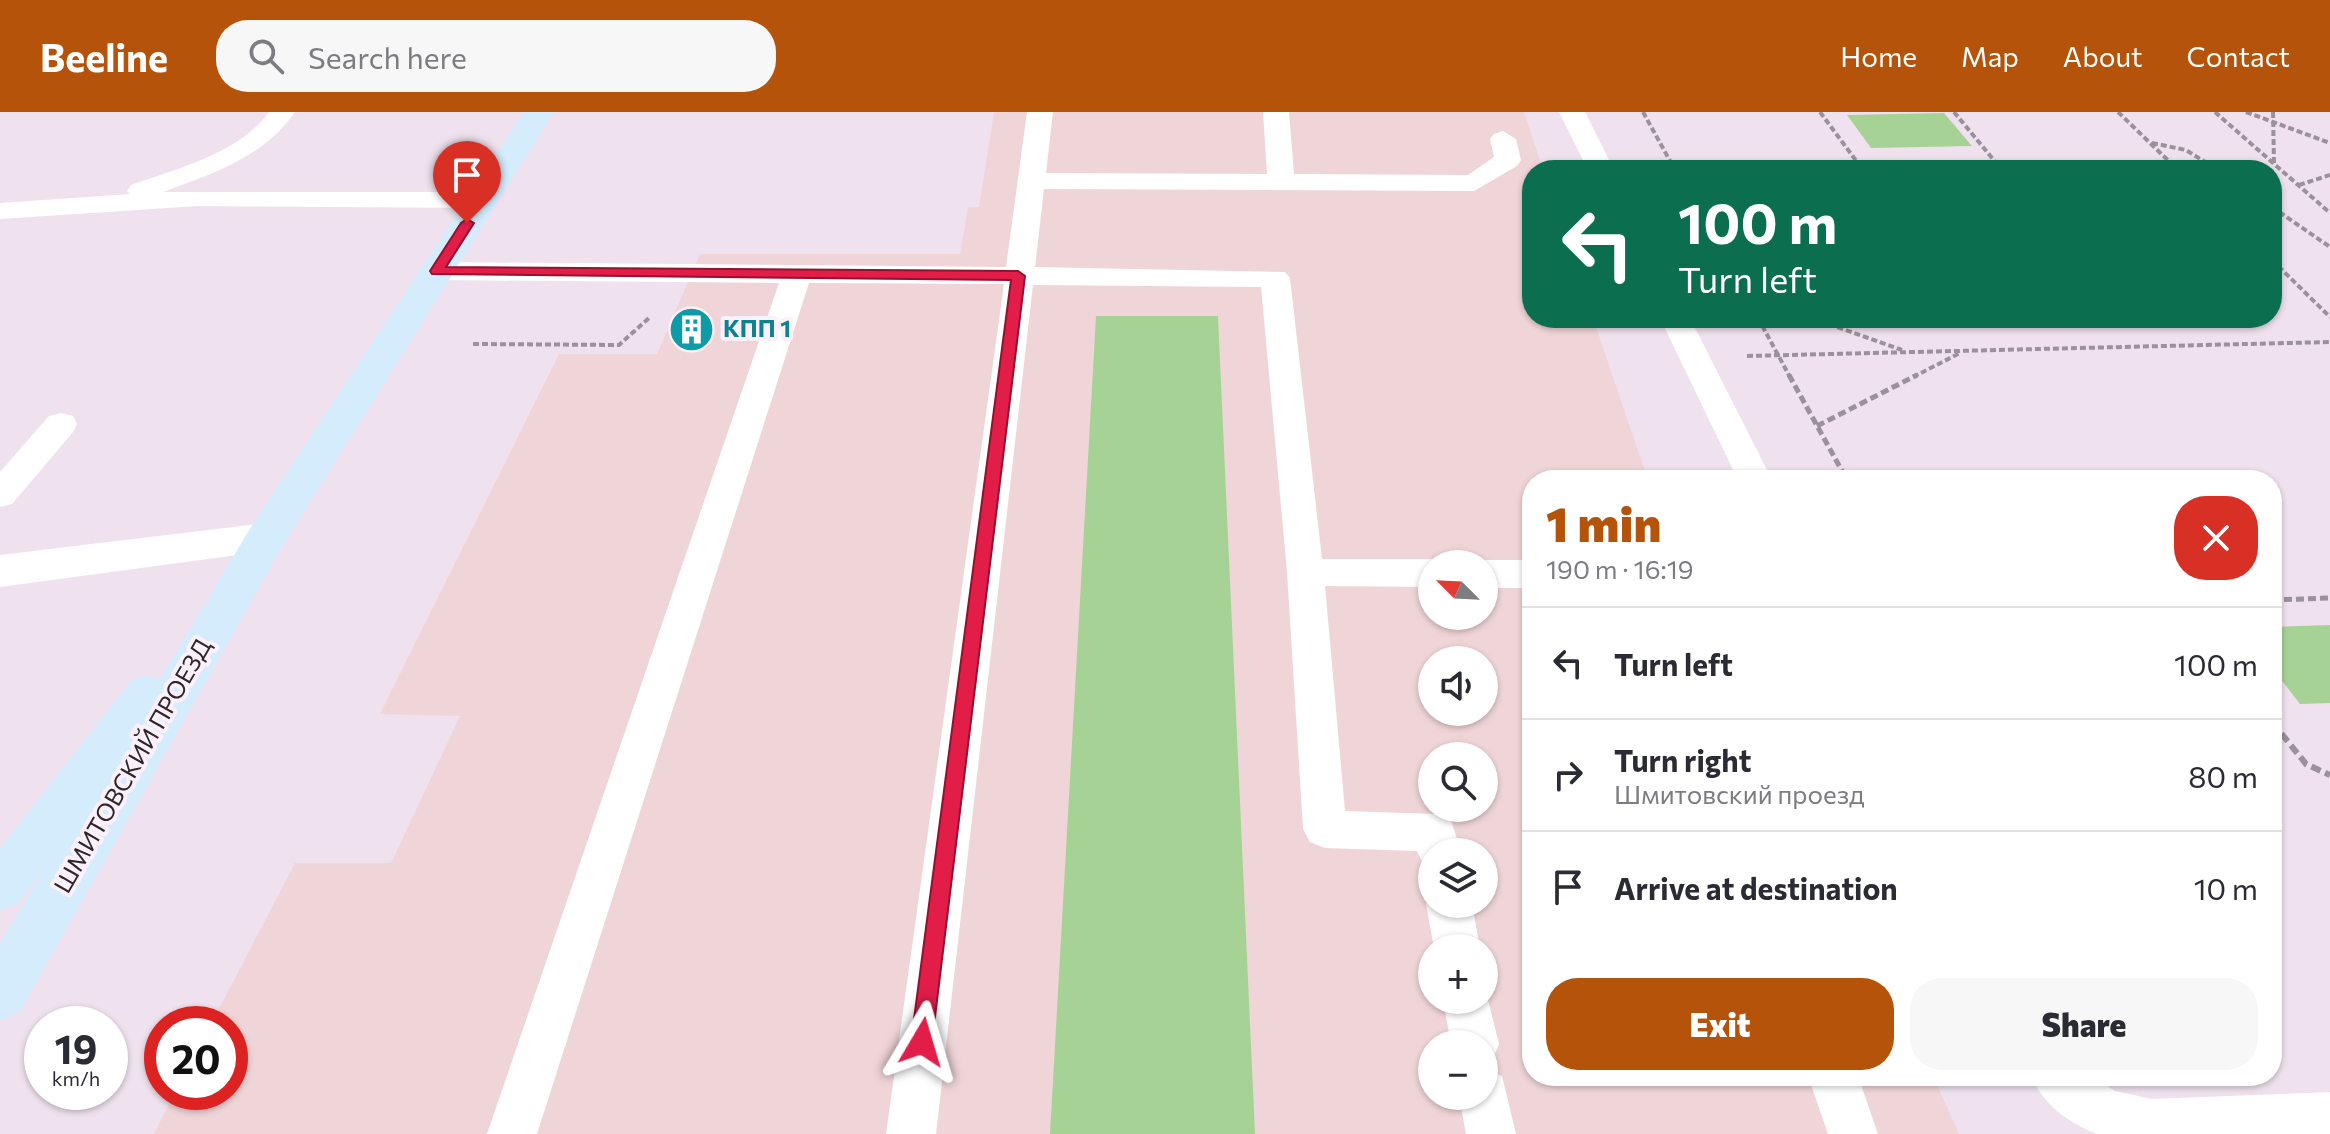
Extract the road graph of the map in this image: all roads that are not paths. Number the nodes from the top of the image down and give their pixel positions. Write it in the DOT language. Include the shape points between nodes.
graph roads {
  1 [pos="282,112"];
  2 [pos="539,112"];
  3 [pos="1040,112"];
  4 [pos="1276,112"];
  5 [pos="1572,112"];
  6 [pos="1503,139"];
  7 [pos="1596,160"];
  8 [pos="1032,181"];
  9 [pos="1281,182"];
  10 [pos="483,200"];
  11 [pos="108,203"];
  12 [pos="0,211"];
  13 [pos="437,271"];
  14 [pos="797,274"];
  15 [pos="1018,276"];
  16 [pos="1680,328"];
  17 [pos="61,424"];
  18 [pos="1750,470"];
  19 [pos="0,495"];
  20 [pos="266,538"];
  21 [pos="0,571"];
  22 [pos="1305,572"];
  23 [pos="1418,573"];
  24 [pos="1498,574"];
  25 [pos="1522,574"];
  26 [pos="1437,838"];
  27 [pos="0,888"];
  28 [pos="0,994"];
  29 [pos="1836,1086"];
  30 [pos="2067,1086"];
  31 [pos="1487,1110"];
  32 [pos="2330,1117"];
  33 [pos="512,1134"];
  34 [pos="911,1134"];
  35 [pos="1491,1134"];
  36 [pos="1853,1134"];
  1 -- 11 [label="lane" via="276,124 251,143"];
  2 -- 10 [label="main road, ШМИТОВСКИЙ ПРОЕЗД"];
  3 -- 8 [label="lane"];
  4 -- 9 [label="lane"];
  5 -- 7 [label="lane"];
  6 -- 9 [label="lane" via="1508,160 1474,183"];
  8 -- 9 [label="lane"];
  8 -- 15 [label="lane"];
  10 -- 11 [label="lane" via="198,198"];
  10 -- 13 [label="main road, ШМИТОВСКИЙ ПРОЕЗД"];
  11 -- 12 [label="lane"];
  13 -- 14 [label="lane"];
  13 -- 20 [label="main road, ШМИТОВСКИЙ ПРОЕЗД"];
  14 -- 15 [label="lane"];
  14 -- 33 [label="lane"];
  15 -- 22 [label="lane" via="1275,278"];
  15 -- 34 [label="lane"];
  16 -- 18 [label="lane"];
  17 -- 19 [label="lane"];
  20 -- 21 [label="street"];
  20 -- 27 [label="main road, ШМИТОВСКИЙ ПРОЕЗД"];
  20 -- 28 [label="main road, ШМИТОВСКИЙ ПРОЕЗД"];
  22 -- 23 [label="lane"];
  22 -- 26 [label="lane" via="1325,829 1436,833"];
  24 -- 25 [label="lane"];
  29 -- 36 [label="lane"];
  30 -- 32 [label="lane" via="2087,1103 2127,1121 2152,1124"];
  31 -- 35 [label="lane"];
}
